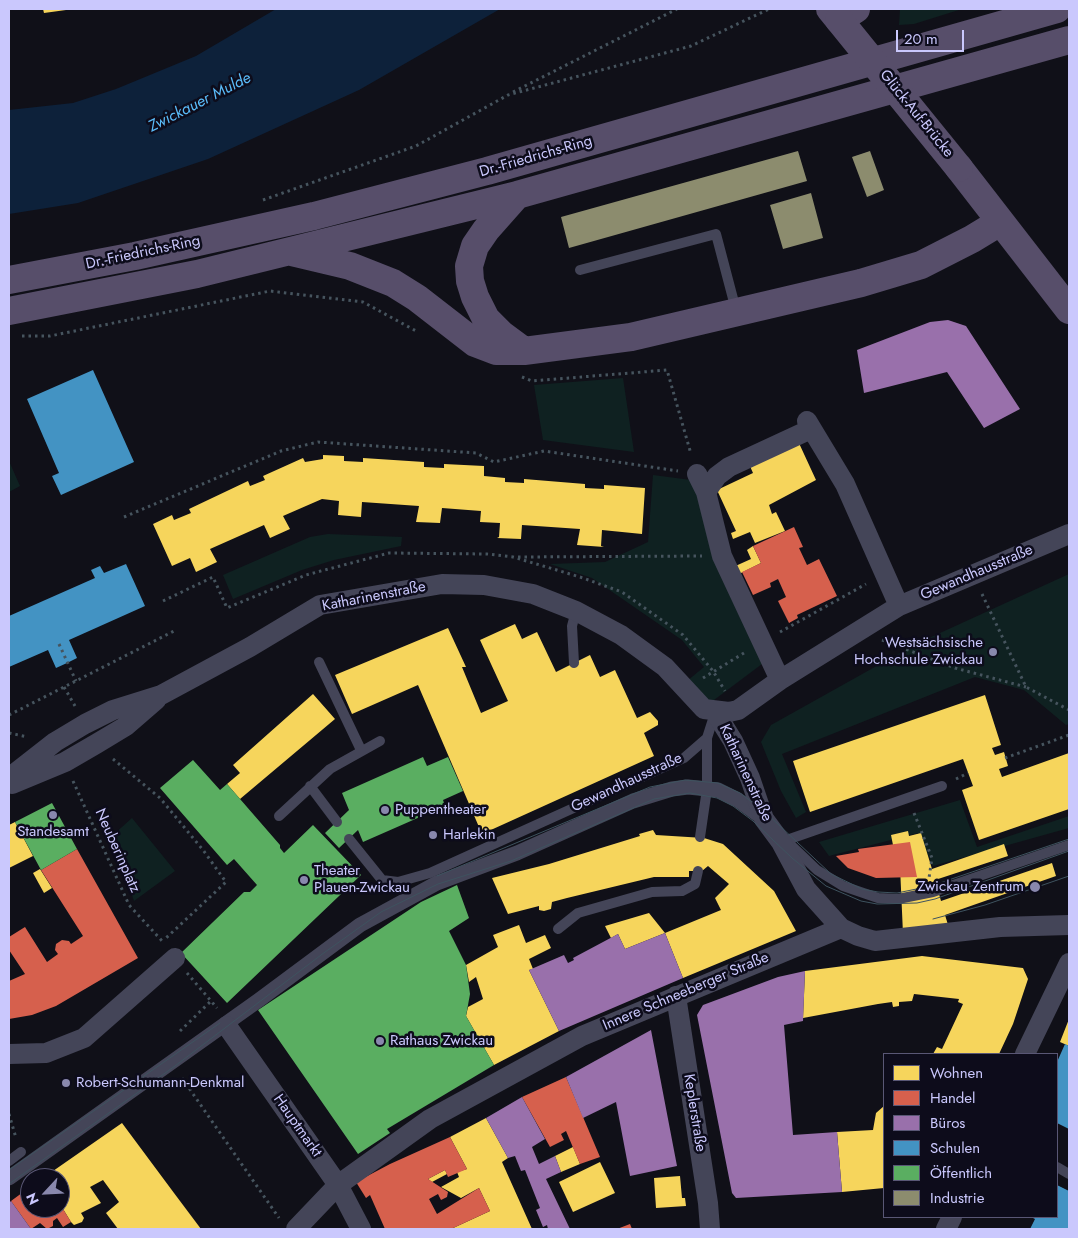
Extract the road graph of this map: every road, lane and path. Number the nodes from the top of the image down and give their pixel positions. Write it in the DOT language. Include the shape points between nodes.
graph roads {
  1 [pos="677,9"];
  2 [pos="769,9"];
  3 [pos="1057,9"];
  4 [pos="841,12"];
  5 [pos="1069,40"];
  6 [pos="508,95"];
  7 [pos="517,195"];
  8 [pos="256,201"];
  9 [pos="1000,222"];
  10 [pos="288,251"];
  11 [pos="580,270"];
  12 [pos="9,280"];
  13 [pos="1069,310"];
  14 [pos="736,311"];
  15 [pos="13,323"];
  16 [pos="424,336"];
  17 [pos="519,362"];
  18 [pos="696,474"];
  19 [pos="706,492"];
  20 [pos="124,517"];
  21 [pos="1069,534"];
  22 [pos="722,556"];
  23 [pos="513,557"];
  24 [pos="884,574"];
  25 [pos="973,575"];
  26 [pos="899,606"];
  27 [pos="576,611"];
  28 [pos="865,626"];
  29 [pos="176,630"];
  30 [pos="762,643"];
  31 [pos="59,644"];
  32 [pos="318,662"];
  33 [pos="574,663"];
  34 [pos="780,680"];
  35 [pos="76,681"];
  36 [pos="1026,687"];
  37 [pos="686,690"];
  38 [pos="161,695"];
  39 [pos="1069,710"];
  40 [pos="715,712"];
  41 [pos="9,715"];
  42 [pos="1069,735"];
  43 [pos="707,738"];
  44 [pos="380,741"];
  45 [pos="96,744"];
  46 [pos="361,750"];
  47 [pos="1005,758"];
  48 [pos="65,762"];
  49 [pos="9,778"];
  50 [pos="9,785"];
  51 [pos="310,786"];
  52 [pos="942,786"];
  53 [pos="712,790"];
  54 [pos="908,797"];
  55 [pos="278,816"];
  56 [pos="764,819"];
  57 [pos="337,822"];
  58 [pos="700,837"];
  59 [pos="349,838"];
  60 [pos="784,841"];
  61 [pos="1069,845"];
  62 [pos="698,871"];
  63 [pos="929,878"];
  64 [pos="1069,925"];
  65 [pos="841,928"];
  66 [pos="558,929"];
  67 [pos="162,941"];
  68 [pos="175,958"];
  69 [pos="1069,963"];
  70 [pos="676,996"];
  71 [pos="210,1002"];
  72 [pos="226,1025"];
  73 [pos="176,1035"];
  74 [pos="1025,1053"];
  75 [pos="9,1054"];
  76 [pos="178,1073"];
  77 [pos="9,1114"];
  78 [pos="20,1148"];
  79 [pos="9,1160"];
  80 [pos="1058,1168"];
  81 [pos="1069,1174"];
  82 [pos="9,1178"];
  83 [pos="338,1185"];
  84 [pos="288,1225"];
  85 [pos="361,1229"];
  86 [pos="710,1229"];
  1 -- 6 [label="path"];
  2 -- 6 [label="path" via="692,46"];
  3 -- 12 [label="main road, Dr.-Friedrichs-Ring" via="487,171 314,216"];
  4 -- 9 [label="main road, Glück-Auf-Brücke, bridge"];
  5 -- 7 [label="main road, Dr.-Friedrichs-Ring"];
  6 -- 8 [label="path" via="416,146"];
  7 -- 10 [label="main road, Dr.-Friedrichs-Ring"];
  7 -- 17 [label="main road" via="475,246 470,281 486,319 501,334"];
  9 -- 13 [label="main road"];
  9 -- 14 [label="main road" via="948,253 904,272"];
  10 -- 15 [label="main road, Dr.-Friedrichs-Ring"];
  10 -- 17 [label="main road" via="350,266 392,283 475,343"];
  11 -- 14 [label="lane" via="716,234"];
  14 -- 17 [label="main road"];
  15 -- 16 [label="path" via="50,336 270,291 363,302"];
  17 -- 18 [label="path" via="532,381 667,370"];
  18 -- 19 [label="street"];
  18 -- 20 [label="path" via="544,451 494,462 476,453 318,442 281,451"];
  19 -- 22 [label="street"];
  19 -- 24 [label="street" via="717,476 729,467 809,425 845,484"];
  21 -- 25 [label="street, Gewandhausstraße"];
  22 -- 23 [label="path"];
  22 -- 30 [label="street"];
  24 -- 26 [label="street"];
  24 -- 30 [label="path"];
  25 -- 26 [label="street, Gewandhausstraße"];
  25 -- 36 [label="path"];
  26 -- 28 [label="street, Gewandhausstraße"];
  27 -- 33 [label="lane" via="572,626"];
  27 -- 37 [label="street, Katharinenstraße" via="628,640 666,667"];
  27 -- 38 [label="street, Katharinenstraße" via="533,594 484,585 442,584 358,597 320,605"];
  28 -- 34 [label="street, Gewandhausstraße"];
  28 -- 36 [label="path" via="884,642 955,668"];
  29 -- 35 [label="path"];
  30 -- 34 [label="street"];
  30 -- 37 [label="path"];
  31 -- 35 [label="path"];
  32 -- 46 [label="lane"];
  34 -- 40 [label="street, Gewandhausstraße" via="738,710"];
  35 -- 41 [label="path"];
  36 -- 39 [label="path"];
  37 -- 40 [label="street, Katharinenstraße" via="704,708"];
  38 -- 45 [label="street, Katharinenstraße" via="126,726"];
  38 -- 49 [label="street, Katharinenstraße" via="112,710 85,724 55,742"];
  40 -- 43 [label="lane"];
  40 -- 56 [label="street, Katharinenstraße" via="733,741"];
  42 -- 47 [label="path"];
  43 -- 53 [label="lane"];
  43 -- 59 [label="lane, Gewandhausstraße" via="684,758 430,873 398,882 382,880"];
  44 -- 46 [label="lane"];
  45 -- 48 [label="street, Katharinenstraße"];
  45 -- 67 [label="path" via="160,798 226,882"];
  46 -- 51 [label="lane" via="330,768"];
  48 -- 50 [label="street, Katharinenstraße"];
  48 -- 67 [label="path, Neuberinplatz" via="129,905"];
  51 -- 55 [label="lane"];
  51 -- 57 [label="lane"];
  52 -- 54 [label="lane"];
  53 -- 56 [label="street" via="738,800"];
  53 -- 58 [label="lane"];
  53 -- 72 [label="street, Gewandhausstraße" via="672,789 633,801 517,853 437,883 360,925"];
  54 -- 60 [label="lane"];
  54 -- 63 [label="path" via="932,858"];
  56 -- 60 [label="street, Katharinenstraße"];
  60 -- 61 [label="lane" via="830,880 862,894 898,899 941,889"];
  60 -- 65 [label="street, Katharinenstraße" via="806,889"];
  62 -- 66 [label="lane" via="695,884 682,890 652,892 578,913"];
  64 -- 65 [label="street" via="1000,927 875,941"];
  65 -- 70 [label="street, Innere Schneeberger Straße"];
  67 -- 68 [label="path, Neuberinplatz"];
  68 -- 71 [label="path, Neuberinplatz"];
  68 -- 75 [label="street" via="84,1038 46,1053"];
  69 -- 74 [label="street"];
  70 -- 83 [label="street, Innere Schneeberger Straße" via="582,1036 438,1115"];
  70 -- 86 [label="street, Keplerstraße"];
  71 -- 72 [label="path, Neuberinplatz" via="220,1010"];
  71 -- 73 [label="path"];
  72 -- 82 [label="street, Gewandhausstraße"];
  72 -- 83 [label="street, Hauptmarkt"];
  76 -- 84 [label="path"];
  77 -- 78 [label="path"];
  78 -- 79 [label="lane"];
  80 -- 81 [label="lane"];
  83 -- 84 [label="street, Innere Schneeberger Straße"];
  83 -- 85 [label="street, Hauptmarkt"];
}
